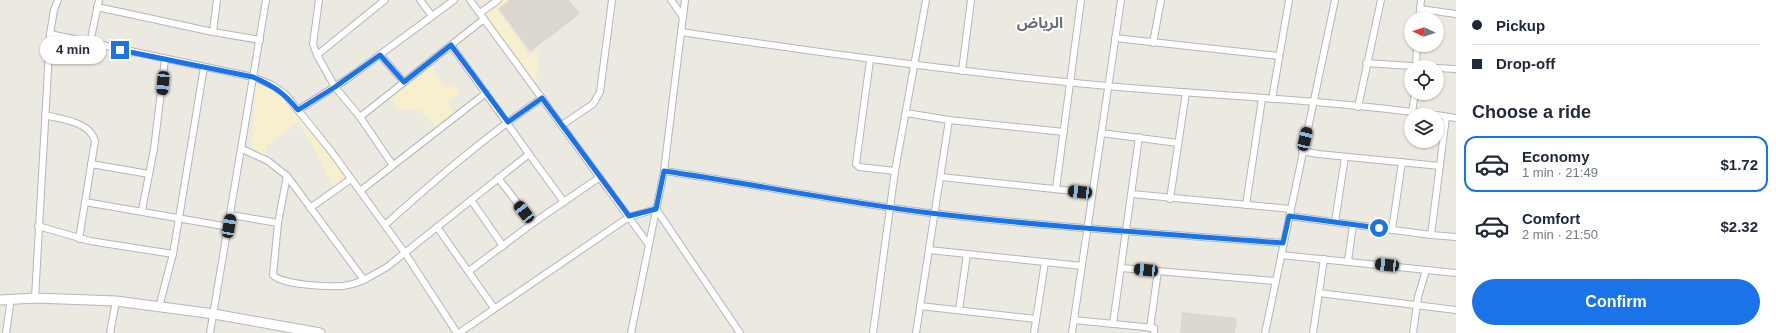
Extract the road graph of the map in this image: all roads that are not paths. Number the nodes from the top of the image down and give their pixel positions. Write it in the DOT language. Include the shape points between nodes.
graph roads {
  1 [pos="58,0"];
  2 [pos="99,0"];
  3 [pos="217,0"];
  4 [pos="266,0"];
  5 [pos="386,0"];
  6 [pos="420,0"];
  7 [pos="454,0"];
  8 [pos="470,0"];
  9 [pos="498,0"];
  10 [pos="612,0"];
  11 [pos="671,0"];
  12 [pos="685,0"];
  13 [pos="926,0"];
  14 [pos="971,0"];
  15 [pos="1081,0"];
  16 [pos="1121,0"];
  17 [pos="1161,0"];
  18 [pos="1289,0"];
  19 [pos="1335,0"];
  20 [pos="1381,0"];
  21 [pos="1421,0"];
  22 [pos="319,1"];
  23 [pos="97,7"];
  24 [pos="1420,9"];
  25 [pos="1420,12"];
  26 [pos="480,13"];
  27 [pos="1456,14"];
  28 [pos="432,16"];
  29 [pos="683,17"];
  30 [pos="484,19"];
  31 [pos="213,32"];
  32 [pos="681,32"];
  33 [pos="50,34"];
  34 [pos="1115,38"];
  35 [pos="260,40"];
  36 [pos="90,43"];
  37 [pos="1154,43"];
  38 [pos="451,45"];
  39 [pos="316,55"];
  40 [pos="380,55"];
  41 [pos="1279,56"];
  42 [pos="165,59"];
  43 [pos="870,60"];
  44 [pos="1366,63"];
  45 [pos="915,66"];
  46 [pos="1404,66"];
  47 [pos="204,67"];
  48 [pos="1444,68"];
  49 [pos="1456,69"];
  50 [pos="962,71"];
  51 [pos="253,77"];
  52 [pos="404,82"];
  53 [pos="1071,82"];
  54 [pos="1108,86"];
  55 [pos="335,87"];
  56 [pos="1186,92"];
  57 [pos="486,93"];
  58 [pos="542,98"];
  59 [pos="1262,98"];
  60 [pos="1272,99"];
  61 [pos="1313,103"];
  62 [pos="1358,107"];
  63 [pos="298,110"];
  64 [pos="1404,111"];
  65 [pos="906,114"];
  66 [pos="45,115"];
  67 [pos="360,117"];
  68 [pos="1446,117"];
  69 [pos="1456,118"];
  70 [pos="949,120"];
  71 [pos="508,122"];
  72 [pos="562,125"];
  73 [pos="1064,132"];
  74 [pos="1101,133"];
  75 [pos="1139,137"];
  76 [pos="1178,143"];
  77 [pos="242,149"];
  78 [pos="1302,151"];
  79 [pos="529,154"];
  80 [pos="1346,157"];
  81 [pos="1402,162"];
  82 [pos="91,164"];
  83 [pos="392,164"];
  84 [pos="1440,166"];
  85 [pos="664,171"];
  86 [pos="895,171"];
  87 [pos="149,174"];
  88 [pos="287,176"];
  89 [pos="600,177"];
  90 [pos="941,177"];
  91 [pos="498,178"];
  92 [pos="352,179"];
  93 [pos="1056,189"];
  94 [pos="360,191"];
  95 [pos="1092,193"];
  96 [pos="1132,194"];
  97 [pos="1170,199"];
  98 [pos="470,200"];
  99 [pos="85,202"];
  100 [pos="564,202"];
  101 [pos="1246,205"];
  102 [pos="310,208"];
  103 [pos="892,208"];
  104 [pos="656,209"];
  105 [pos="1290,209"];
  106 [pos="142,210"];
  107 [pos="231,214"];
  108 [pos="934,214"];
  109 [pos="629,216"];
  110 [pos="1289,216"];
  111 [pos="179,218"];
  112 [pos="1335,222"];
  113 [pos="278,223"];
  114 [pos="533,223"];
  115 [pos="385,225"];
  116 [pos="1353,225"];
  117 [pos="38,226"];
  118 [pos="229,226"];
  119 [pos="437,227"];
  120 [pos="1087,228"];
  121 [pos="1392,230"];
  122 [pos="1126,231"];
  123 [pos="1431,235"];
  124 [pos="1456,237"];
  125 [pos="79,239"];
  126 [pos="1283,243"];
  127 [pos="649,245"];
  128 [pos="503,246"];
  129 [pos="929,250"];
  130 [pos="405,253"];
  131 [pos="173,254"];
  132 [pos="967,254"];
  133 [pos="1281,255"];
  134 [pos="1324,259"];
  135 [pos="1348,261"];
  136 [pos="1045,262"];
  137 [pos="1082,266"];
  138 [pos="1121,268"];
  139 [pos="1426,270"];
  140 [pos="469,271"];
  141 [pos="1158,271"];
  142 [pos="1456,273"];
  143 [pos="364,280"];
  144 [pos="1276,281"];
  145 [pos="1319,293"];
  146 [pos="11,298"];
  147 [pos="35,298"];
  148 [pos="0,300"];
  149 [pos="116,300"];
  150 [pos="920,306"];
  151 [pos="1417,306"];
  152 [pos="159,307"];
  153 [pos="494,308"];
  154 [pos="959,310"];
  155 [pos="1456,310"];
  156 [pos="214,314"];
  157 [pos="1036,319"];
  158 [pos="1074,320"];
  159 [pos="1113,324"];
  160 [pos="1152,330"];
  161 [pos="299,332"];
  162 [pos="6,333"];
  163 [pos="110,333"];
  164 [pos="210,333"];
  165 [pos="320,333"];
  166 [pos="458,333"];
  167 [pos="630,333"];
  168 [pos="740,333"];
  169 [pos="872,333"];
  170 [pos="916,333"];
  171 [pos="1034,333"];
  172 [pos="1072,333"];
  173 [pos="1265,333"];
  174 [pos="1313,333"];
  175 [pos="1414,333"];
  1 -- 33 [label="street"];
  2 -- 23 [label="street"];
  3 -- 31 [label="street"];
  4 -- 35 [label="street"];
  5 -- 39 [label="street"];
  6 -- 28 [label="street"];
  7 -- 28 [label="street"];
  8 -- 26 [label="street"];
  9 -- 26 [label="street"];
  10 -- 72 [label="street" via="600,92 593,104"];
  11 -- 29 [label="street"];
  12 -- 29 [label="street"];
  13 -- 45 [label="street"];
  14 -- 50 [label="street"];
  15 -- 53 [label="street"];
  16 -- 34 [label="street"];
  17 -- 37 [label="street"];
  18 -- 41 [label="street"];
  19 -- 61 [label="street"];
  20 -- 44 [label="street"];
  21 -- 24 [label="street"];
  22 -- 39 [label="street" via="313,44"];
  23 -- 31 [label="street"];
  23 -- 36 [label="street"];
  24 -- 25 [label="street"];
  24 -- 27 [label="street"];
  26 -- 30 [label="street"];
  28 -- 40 [label="street"];
  29 -- 32 [label="street"];
  30 -- 38 [label="street"];
  30 -- 58 [label="street"];
  31 -- 35 [label="street"];
  32 -- 43 [label="street"];
  32 -- 85 [label="street"];
  33 -- 36 [label="street"];
  33 -- 66 [label="street"];
  34 -- 37 [label="street"];
  34 -- 54 [label="street"];
  35 -- 51 [label="street"];
  36 -- 42 [label="street"];
  37 -- 41 [label="street"];
  38 -- 52 [label="street"];
  38 -- 57 [label="street"];
  39 -- 55 [label="street"];
  40 -- 52 [label="street"];
  40 -- 55 [label="street"];
  41 -- 60 [label="street"];
  42 -- 47 [label="street"];
  42 -- 87 [label="street"];
  43 -- 45 [label="street"];
  43 -- 86 [label="street" via="856,164 859,167"];
  44 -- 46 [label="street"];
  44 -- 62 [label="street"];
  45 -- 50 [label="street"];
  45 -- 65 [label="street"];
  47 -- 51 [label="street"];
  47 -- 111 [label="street"];
  48 -- 49 [label="street"];
  50 -- 53 [label="street"];
  51 -- 63 [label="street" via="285,94"];
  51 -- 77 [label="street"];
  52 -- 67 [label="street"];
  53 -- 54 [label="street"];
  53 -- 73 [label="street"];
  54 -- 56 [label="street"];
  54 -- 74 [label="street"];
  55 -- 63 [label="street"];
  55 -- 67 [label="street"];
  56 -- 59 [label="street"];
  56 -- 76 [label="street"];
  57 -- 71 [label="street"];
  57 -- 83 [label="street"];
  58 -- 71 [label="street"];
  58 -- 72 [label="street"];
  59 -- 60 [label="street"];
  59 -- 101 [label="street"];
  60 -- 61 [label="street"];
  61 -- 62 [label="street"];
  61 -- 78 [label="street"];
  62 -- 64 [label="street"];
  63 -- 92 [label="street"];
  65 -- 70 [label="street"];
  65 -- 86 [label="street"];
  66 -- 82 [label="street" via="81,124 90,130 95,141"];
  66 -- 117 [label="street"];
  67 -- 83 [label="street"];
  68 -- 69 [label="street"];
  68 -- 84 [label="street"];
  70 -- 73 [label="street"];
  70 -- 90 [label="street"];
  71 -- 79 [label="street"];
  71 -- 115 [label="street" via="430,184"];
  72 -- 89 [label="street"];
  73 -- 93 [label="street"];
  74 -- 75 [label="street"];
  74 -- 95 [label="street"];
  75 -- 76 [label="street"];
  75 -- 96 [label="street"];
  76 -- 97 [label="street"];
  77 -- 88 [label="street" via="268,162"];
  77 -- 107 [label="street"];
  78 -- 80 [label="street"];
  78 -- 105 [label="street"];
  79 -- 91 [label="street"];
  79 -- 100 [label="street"];
  80 -- 81 [label="street"];
  80 -- 112 [label="street"];
  81 -- 84 [label="street"];
  81 -- 121 [label="street"];
  82 -- 87 [label="street"];
  82 -- 99 [label="street"];
  83 -- 94 [label="street"];
  84 -- 123 [label="street"];
  85 -- 103 [label="street"];
  85 -- 104 [label="street"];
  86 -- 103 [label="street"];
  87 -- 106 [label="street"];
  88 -- 102 [label="street"];
  88 -- 113 [label="street"];
  89 -- 100 [label="street"];
  89 -- 109 [label="street"];
  90 -- 93 [label="street"];
  90 -- 108 [label="street"];
  91 -- 98 [label="street"];
  91 -- 114 [label="street"];
  92 -- 94 [label="street"];
  92 -- 102 [label="street"];
  93 -- 95 [label="street"];
  94 -- 115 [label="street"];
  95 -- 120 [label="street"];
  96 -- 97 [label="street"];
  96 -- 122 [label="street"];
  97 -- 101 [label="street"];
  98 -- 119 [label="street"];
  98 -- 128 [label="street"];
  99 -- 106 [label="street"];
  99 -- 125 [label="street"];
  100 -- 114 [label="street"];
  101 -- 105 [label="street"];
  102 -- 143 [label="street"];
  103 -- 108 [label="street"];
  103 -- 169 [label="street"];
  104 -- 109 [label="street"];
  104 -- 127 [label="street"];
  104 -- 168 [label="street"];
  105 -- 110 [label="street"];
  106 -- 111 [label="street"];
  107 -- 113 [label="street"];
  107 -- 118 [label="street"];
  108 -- 120 [label="street"];
  108 -- 129 [label="street"];
  109 -- 127 [label="street"];
  109 -- 153 [label="street"];
  110 -- 112 [label="street"];
  110 -- 126 [label="street"];
  111 -- 118 [label="street"];
  111 -- 131 [label="street"];
  112 -- 116 [label="street"];
  113 -- 143 [label="street" via="273,270 275,277 312,285 342,286"];
  114 -- 128 [label="street"];
  115 -- 130 [label="street"];
  116 -- 121 [label="street"];
  116 -- 135 [label="street"];
  117 -- 125 [label="street"];
  117 -- 147 [label="street"];
  118 -- 156 [label="street"];
  119 -- 130 [label="street"];
  119 -- 140 [label="street"];
  120 -- 122 [label="street"];
  120 -- 137 [label="street"];
  121 -- 123 [label="street"];
  122 -- 126 [label="street"];
  122 -- 138 [label="street"];
  123 -- 124 [label="street"];
  125 -- 131 [label="street"];
  126 -- 133 [label="street"];
  127 -- 167 [label="street"];
  128 -- 140 [label="street"];
  129 -- 132 [label="street"];
  129 -- 150 [label="street"];
  130 -- 143 [label="street"];
  130 -- 166 [label="street"];
  131 -- 152 [label="street"];
  132 -- 136 [label="street"];
  132 -- 154 [label="street"];
  133 -- 134 [label="street"];
  133 -- 144 [label="street"];
  134 -- 135 [label="street"];
  134 -- 145 [label="street"];
  135 -- 139 [label="street"];
  136 -- 137 [label="street"];
  136 -- 157 [label="street"];
  137 -- 158 [label="street"];
  138 -- 141 [label="street"];
  138 -- 159 [label="street"];
  139 -- 142 [label="street"];
  139 -- 151 [label="street"];
  140 -- 153 [label="street"];
  141 -- 144 [label="street"];
  141 -- 160 [label="street"];
  144 -- 173 [label="street"];
  145 -- 151 [label="street"];
  145 -- 174 [label="street"];
  146 -- 147 [label="street"];
  146 -- 148 [label="street"];
  146 -- 162 [label="street"];
  147 -- 149 [label="street"];
  149 -- 152 [label="street"];
  149 -- 163 [label="street"];
  150 -- 154 [label="street"];
  150 -- 170 [label="street"];
  151 -- 155 [label="street"];
  151 -- 175 [label="street"];
  152 -- 156 [label="street"];
  153 -- 166 [label="street"];
  154 -- 157 [label="street"];
  156 -- 161 [label="street"];
  156 -- 164 [label="street"];
  157 -- 171 [label="street"];
  158 -- 159 [label="street"];
  158 -- 172 [label="street"];
  159 -- 160 [label="street"];
  161 -- 165 [label="street"];
}
